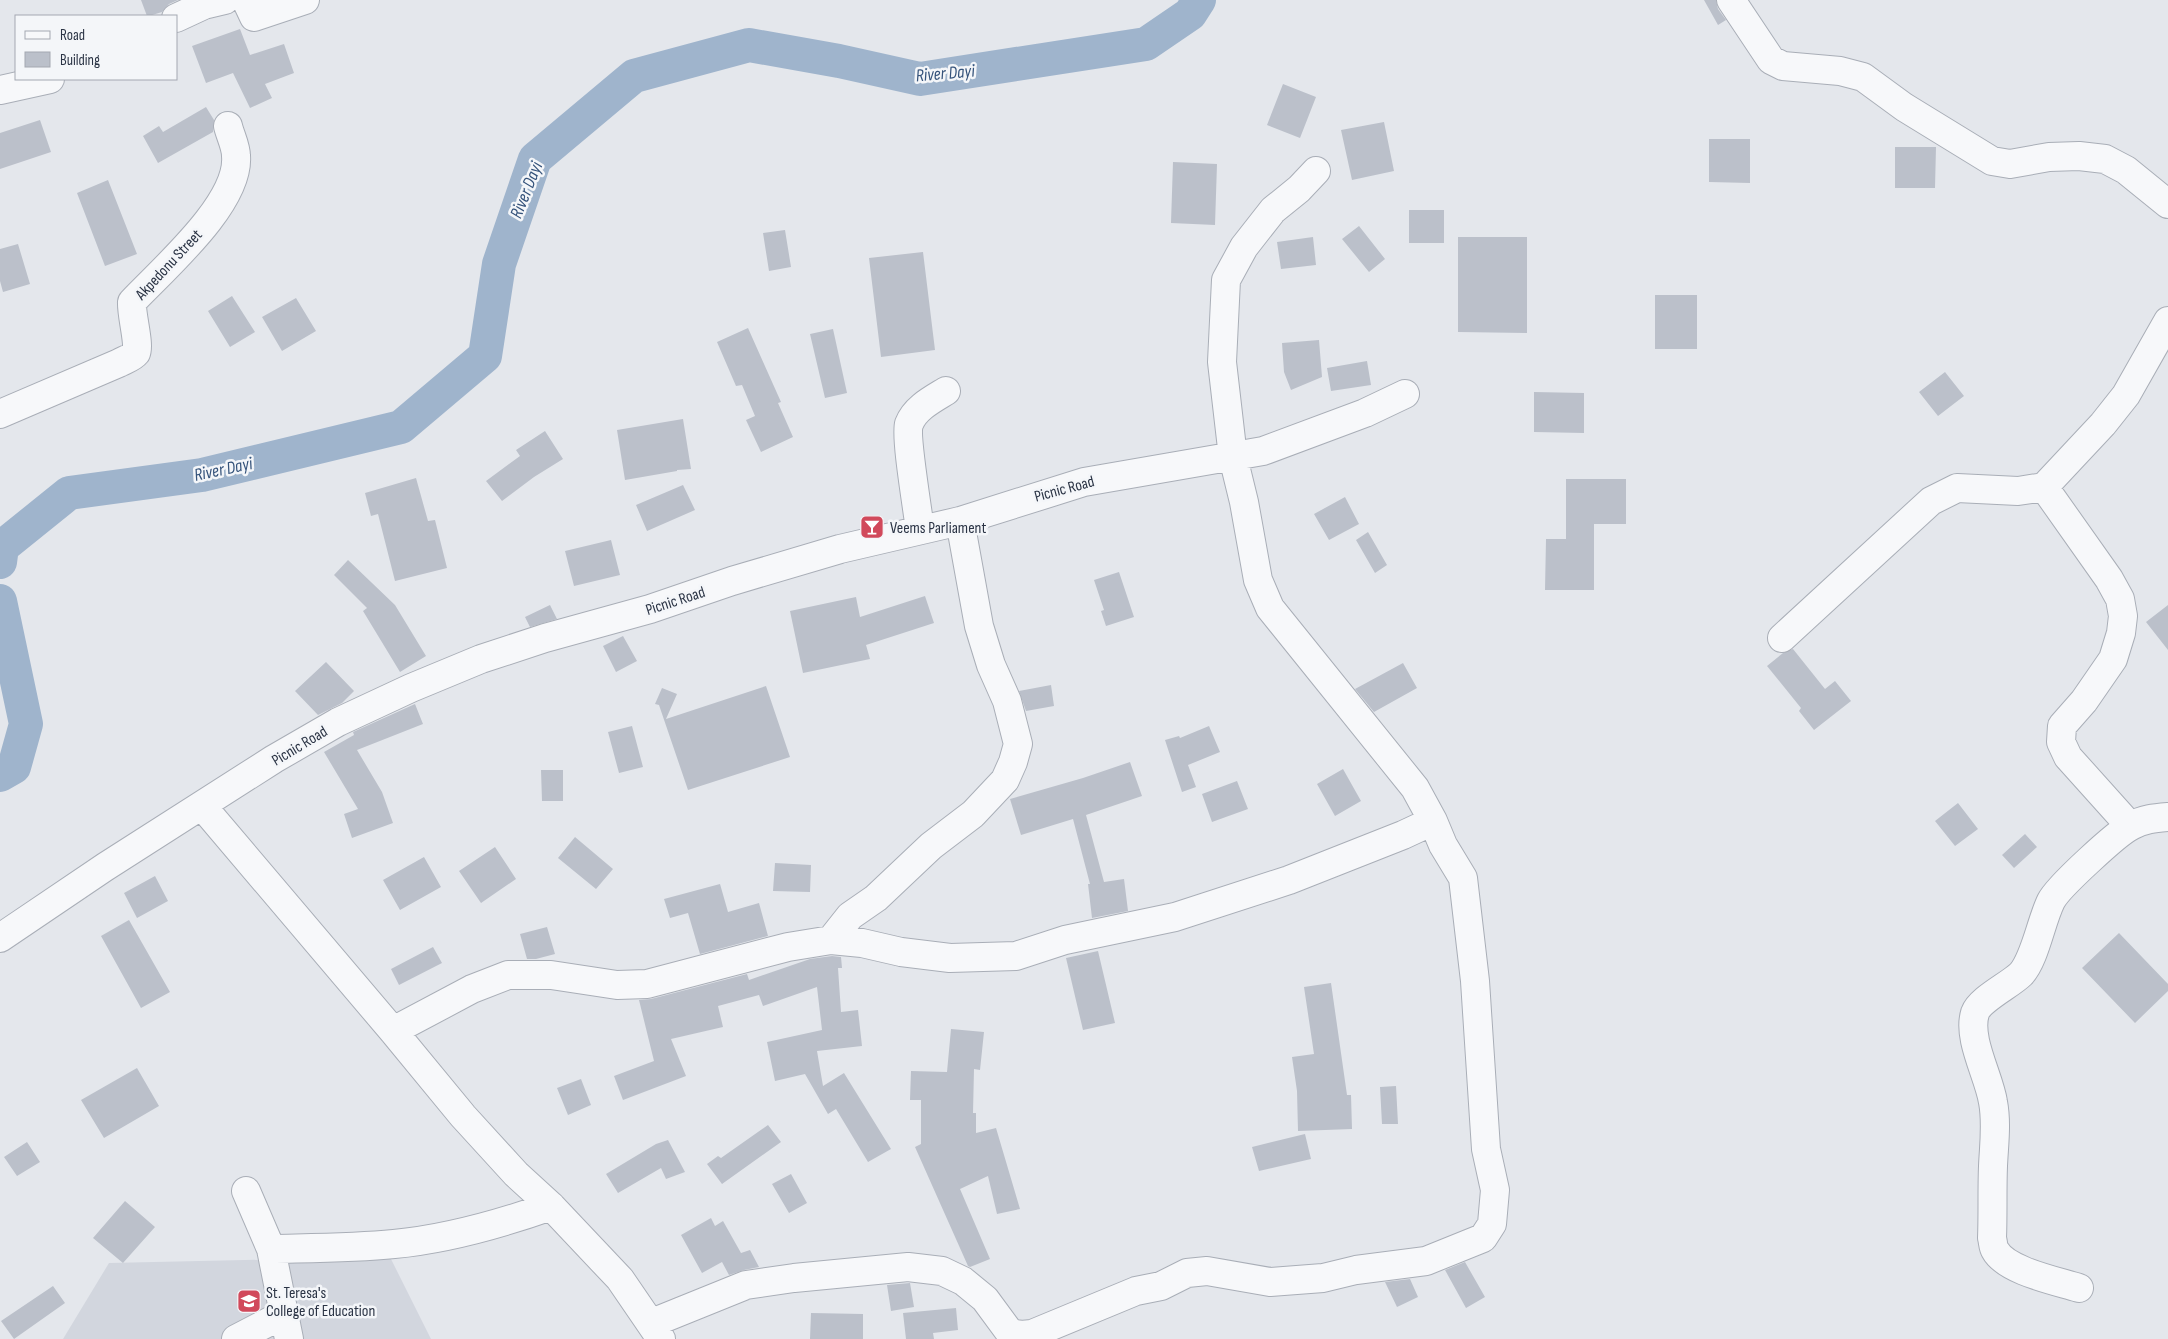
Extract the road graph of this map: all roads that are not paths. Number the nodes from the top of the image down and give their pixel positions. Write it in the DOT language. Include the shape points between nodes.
graph roads {
  1 [pos="225,0"];
  2 [pos="246,0"];
  3 [pos="305,0"];
  4 [pos="1731,0"];
  5 [pos="178,17"];
  6 [pos="47,80"];
  7 [pos="0,90"];
  8 [pos="228,126"];
  9 [pos="1316,171"];
  10 [pos="2168,204"];
  11 [pos="2168,321"];
  12 [pos="946,391"];
  13 [pos="1405,394"];
  14 [pos="0,414"];
  15 [pos="1233,457"];
  16 [pos="2044,487"];
  17 [pos="960,521"];
  18 [pos="920,530"];
  19 [pos="1782,638"];
  20 [pos="203,806"];
  21 [pos="2168,817"];
  22 [pos="1433,821"];
  23 [pos="2130,826"];
  24 [pos="0,938"];
  25 [pos="831,940"];
  26 [pos="393,1031"];
  27 [pos="246,1191"];
  28 [pos="551,1206"];
  29 [pos="271,1250"];
  30 [pos="2079,1288"];
  31 [pos="286,1327"];
  32 [pos="656,1331"];
  33 [pos="236,1339"];
  1 -- 5 [label="street"];
  2 -- 3 [label="street" via="254,17"];
  4 -- 10 [label="street" via="1770,60 1783,66 1840,71 1863,77 1904,107 1992,161 2010,164 2079,156 2105,159 2126,170"];
  6 -- 7 [label="street"];
  8 -- 14 [label="street, Akpedonu Street" via="237,156 231,181 220,207 132,302 131,315 138,344 136,352 119,363"];
  9 -- 15 [label="street" via="1274,210 1244,247 1226,280 1222,362"];
  11 -- 16 [label="street" via="2126,395"];
  12 -- 18 [label="street" via="921,407 909,424"];
  13 -- 15 [label="street, Picnic Road" via="1365,413 1263,451"];
  15 -- 17 [label="street, Picnic Road" via="1084,482"];
  15 -- 22 [label="street" via="1258,580 1270,608 1414,788"];
  16 -- 19 [label="street" via="2018,491 1957,488 1931,501"];
  16 -- 23 [label="street" via="2109,579 2120,599 2122,616 2121,634 2113,660 2062,726 2061,742 2068,757"];
  17 -- 18 [label="street, Picnic Road"];
  17 -- 25 [label="street" via="979,626 1007,701 1018,744 1013,762 1005,780 973,814 931,846 876,898 850,916"];
  18 -- 20 [label="street, Picnic Road" via="840,549 481,659 338,722"];
  20 -- 24 [label="street, Picnic Road"];
  20 -- 26 [label="street"];
  21 -- 23 [label="street" via="2148,819"];
  22 -- 25 [label="street" via="1289,880 1176,917 1065,940 1016,956 950,958"];
  22 -- 32 [label="street" via="1463,878 1475,981 1486,1149 1494,1190 1492,1224 1483,1238 1426,1261 1356,1270 1323,1278 1270,1282 1207,1271 1187,1273 1161,1286 1136,1291 1032,1334 1010,1333 985,1299 963,1281 942,1271 908,1267 746,1285"];
  23 -- 30 [label="street" via="2106,845 2053,898 2028,963 2020,974 1975,1012 1974,1031 1993,1101 1996,1125 1992,1238 1995,1250 2006,1261 2027,1272"];
  25 -- 26 [label="street" via="788,946 647,984 617,985 551,975 508,975 472,989"];
  26 -- 28 [label="street" via="463,1116 516,1174"];
  27 -- 29 [label="street"];
  28 -- 29 [label="street" via="504,1223 404,1243"];
  28 -- 32 [label="street" via="620,1279"];
  29 -- 31 [label="street"];
  31 -- 33 [label="street"];
}
